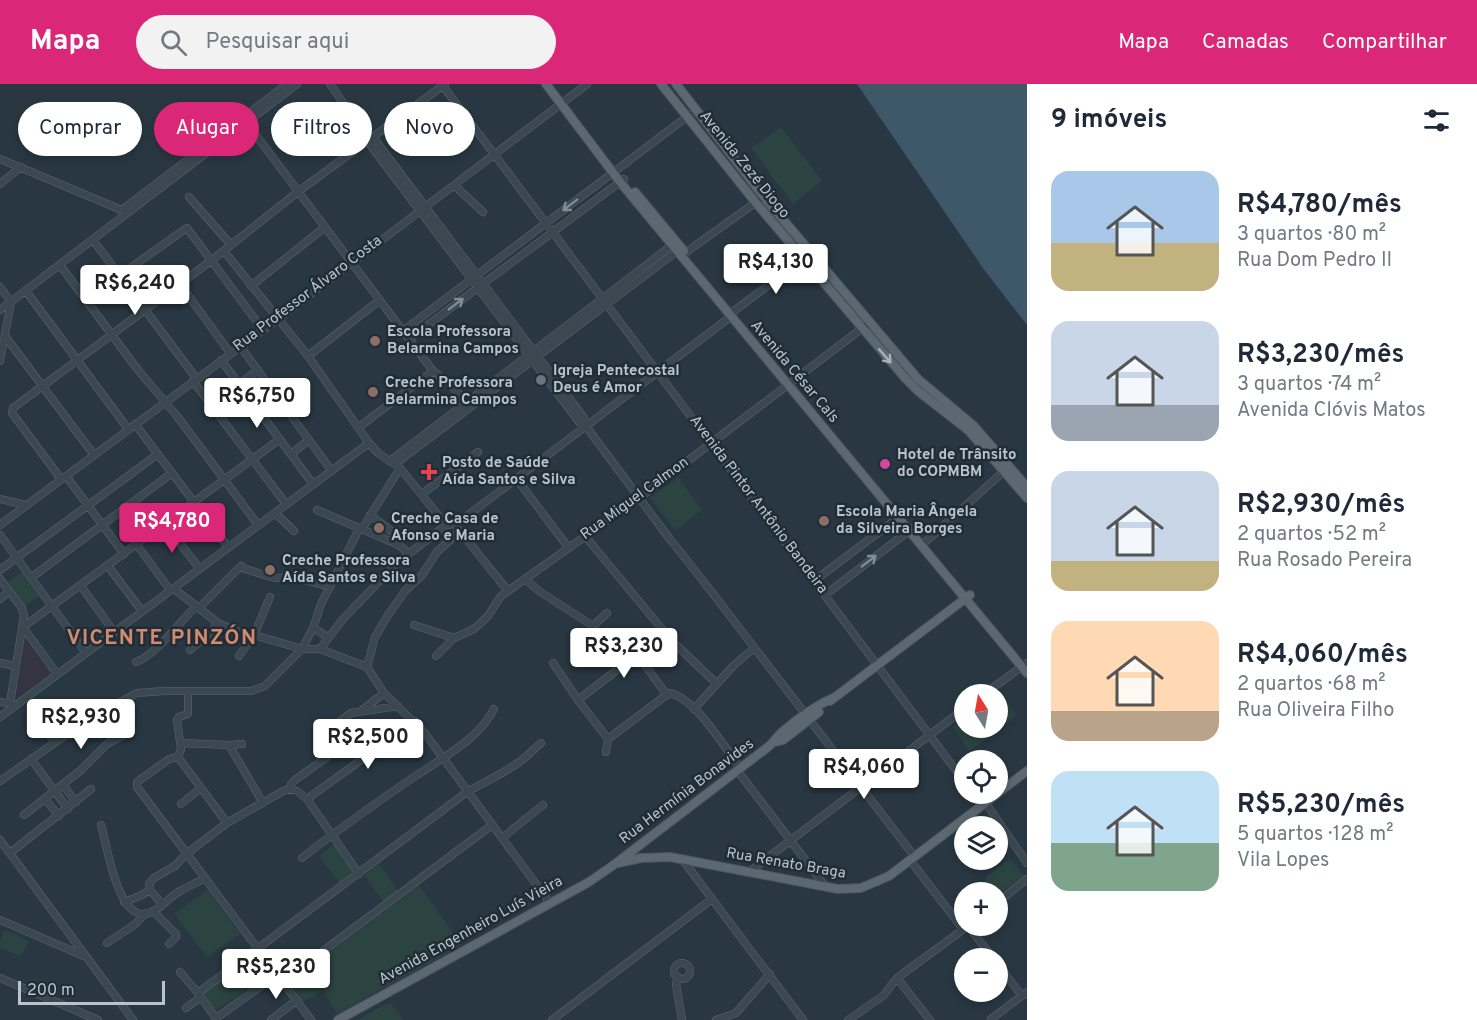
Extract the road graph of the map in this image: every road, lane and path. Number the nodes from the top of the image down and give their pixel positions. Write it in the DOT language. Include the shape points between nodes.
graph roads {
  1 [pos="287,84"];
  2 [pos="297,84"];
  3 [pos="330,84"];
  4 [pos="546,84"];
  5 [pos="553,84"];
  6 [pos="587,84"];
  7 [pos="661,84"];
  8 [pos="676,84"];
  9 [pos="440,86"];
  10 [pos="343,102"];
  11 [pos="563,103"];
  12 [pos="259,108"];
  13 [pos="259,110"];
  14 [pos="696,110"];
  15 [pos="687,117"];
  16 [pos="372,137"];
  17 [pos="259,138"];
  18 [pos="372,147"];
  19 [pos="494,154"];
  20 [pos="198,156"];
  21 [pos="347,156"];
  22 [pos="0,159"];
  23 [pos="21,167"];
  24 [pos="615,171"];
  25 [pos="622,181"];
  26 [pos="0,184"];
  27 [pos="454,185"];
  28 [pos="299,191"];
  29 [pos="764,196"];
  30 [pos="189,197"];
  31 [pos="756,203"];
  32 [pos="422,208"];
  33 [pos="125,212"];
  34 [pos="483,212"];
  35 [pos="547,222"];
  36 [pos="325,227"];
  37 [pos="554,232"];
  38 [pos="93,240"];
  39 [pos="231,245"];
  40 [pos="678,248"];
  41 [pos="224,251"];
  42 [pos="803,259"];
  43 [pos="212,260"];
  44 [pos="352,262"];
  45 [pos="60,265"];
  46 [pos="120,275"];
  47 [pos="475,277"];
  48 [pos="180,284"];
  49 [pos="251,286"];
  50 [pos="481,286"];
  51 [pos="0,287"];
  52 [pos="26,291"];
  53 [pos="380,300"];
  54 [pos="11,302"];
  55 [pos="604,302"];
  56 [pos="0,310"];
  57 [pos="146,310"];
  58 [pos="732,314"];
  59 [pos="278,319"];
  60 [pos="865,326"];
  61 [pos="263,330"];
  62 [pos="403,331"];
  63 [pos="112,335"];
  64 [pos="5,336"];
  65 [pos="410,339"];
  66 [pos="240,346"];
  67 [pos="230,353"];
  68 [pos="533,355"];
  69 [pos="308,356"];
  70 [pos="77,360"];
  71 [pos="221,360"];
  72 [pos="0,362"];
  73 [pos="258,370"];
  74 [pos="433,371"];
  75 [pos="656,372"];
  76 [pos="195,380"];
  77 [pos="239,384"];
  78 [pos="790,384"];
  79 [pos="44,386"];
  80 [pos="164,402"];
  81 [pos="468,404"];
  82 [pos="135,424"];
  83 [pos="585,425"];
  84 [pos="359,427"];
  85 [pos="128,429"];
  86 [pos="280,439"];
  87 [pos="309,440"];
  88 [pos="369,443"];
  89 [pos="711,443"];
  90 [pos="478,452"];
  91 [pos="158,454"];
  92 [pos="291,454"];
  93 [pos="94,455"];
  94 [pos="251,459"];
  95 [pos="395,464"];
  96 [pos="332,470"];
  97 [pos="1004,471"];
  98 [pos="172,473"];
  99 [pos="63,477"];
  100 [pos="516,478"];
  101 [pos="224,481"];
  102 [pos="313,484"];
  103 [pos="1027,487"];
  104 [pos="422,494"];
  105 [pos="639,498"];
  106 [pos="1027,498"];
  107 [pos="0,499"];
  108 [pos="194,502"];
  109 [pos="286,504"];
  110 [pos="26,505"];
  111 [pos="87,505"];
  112 [pos="317,510"];
  113 [pos="275,513"];
  114 [pos="370,515"];
  115 [pos="900,516"];
  116 [pos="165,524"];
  117 [pos="0,525"];
  118 [pos="102,525"];
  119 [pos="258,525"];
  120 [pos="446,525"];
  121 [pos="454,525"];
  122 [pos="361,529"];
  123 [pos="912,529"];
  124 [pos="294,531"];
  125 [pos="460,531"];
  126 [pos="0,535"];
  127 [pos="585,536"];
  128 [pos="924,543"];
  129 [pos="137,545"];
  130 [pos="399,545"];
  131 [pos="228,547"];
  132 [pos="568,547"];
  133 [pos="408,553"];
  134 [pos="124,554"];
  135 [pos="16,558"];
  136 [pos="108,566"];
  137 [pos="199,568"];
  138 [pos="0,570"];
  139 [pos="32,577"];
  140 [pos="0,579"];
  141 [pos="525,579"];
  142 [pos="814,581"];
  143 [pos="81,586"];
  144 [pos="330,587"];
  145 [pos="172,589"];
  146 [pos="9,591"];
  147 [pos="508,591"];
  148 [pos="825,595"];
  149 [pos="968,596"];
  150 [pos="270,597"];
  151 [pos="0,598"];
  152 [pos="52,607"];
  153 [pos="196,608"];
  154 [pos="142,611"];
  155 [pos="607,613"];
  156 [pos="218,623"];
  157 [pos="414,625"];
  158 [pos="23,627"];
  159 [pos="313,628"];
  160 [pos="114,632"];
  161 [pos="253,636"];
  162 [pos="328,637"];
  163 [pos="454,638"];
  164 [pos="320,648"];
  165 [pos="754,648"];
  166 [pos="302,649"];
  167 [pos="190,650"];
  168 [pos="86,653"];
  169 [pos="239,656"];
  170 [pos="436,657"];
  171 [pos="136,662"];
  172 [pos="0,663"];
  173 [pos="553,663"];
  174 [pos="878,665"];
  175 [pos="15,666"];
  176 [pos="1026,666"];
  177 [pos="367,667"];
  178 [pos="57,674"];
  179 [pos="717,684"];
  180 [pos="999,684"];
  181 [pos="188,691"];
  182 [pos="384,693"];
  183 [pos="666,694"];
  184 [pos="578,700"];
  185 [pos="0,702"];
  186 [pos="13,704"];
  187 [pos="398,706"];
  188 [pos="494,709"];
  189 [pos="694,709"];
  190 [pos="361,711"];
  191 [pos="117,714"];
  192 [pos="0,717"];
  193 [pos="807,717"];
  194 [pos="954,717"];
  195 [pos="415,721"];
  196 [pos="40,723"];
  197 [pos="930,735"];
  198 [pos="318,738"];
  199 [pos="608,739"];
  200 [pos="55,742"];
  201 [pos="180,743"];
  202 [pos="541,743"];
  203 [pos="242,744"];
  204 [pos="229,745"];
  205 [pos="606,752"];
  206 [pos="177,757"];
  207 [pos="327,757"];
  208 [pos="442,758"];
  209 [pos="31,759"];
  210 [pos="954,767"];
  211 [pos="739,769"];
  212 [pos="1027,771"];
  213 [pos="0,781"];
  214 [pos="63,785"];
  215 [pos="1008,785"];
  216 [pos="860,787"];
  217 [pos="201,788"];
  218 [pos="91,789"];
  219 [pos="290,789"];
  220 [pos="55,791"];
  221 [pos="467,792"];
  222 [pos="45,799"];
  223 [pos="308,800"];
  224 [pos="76,802"];
  225 [pos="263,803"];
  226 [pos="181,804"];
  227 [pos="983,804"];
  228 [pos="985,804"];
  229 [pos="543,805"];
  230 [pos="68,809"];
  231 [pos="24,815"];
  232 [pos="59,816"];
  233 [pos="227,823"];
  234 [pos="101,825"];
  235 [pos="492,825"];
  236 [pos="332,834"];
  237 [pos="502,838"];
  238 [pos="0,840"];
  239 [pos="790,840"];
  240 [pos="10,853"];
  241 [pos="186,854"];
  242 [pos="302,858"];
  243 [pos="912,858"];
  244 [pos="682,859"];
  245 [pos="1027,863"];
  246 [pos="615,864"];
  247 [pos="749,872"];
  248 [pos="359,874"];
  249 [pos="205,878"];
  250 [pos="1027,879"];
  251 [pos="825,886"];
  252 [pos="150,890"];
  253 [pos="1008,894"];
  254 [pos="712,899"];
  255 [pos="123,900"];
  256 [pos="550,903"];
  257 [pos="162,904"];
  258 [pos="153,910"];
  259 [pos="954,912"];
  260 [pos="145,914"];
  261 [pos="0,920"];
  262 [pos="954,936"];
  263 [pos="974,936"];
  264 [pos="107,943"];
  265 [pos="170,944"];
  266 [pos="259,948"];
  267 [pos="984,948"];
  268 [pos="86,957"];
  269 [pos="180,972"];
  270 [pos="770,974"];
  271 [pos="1008,976"];
  272 [pos="280,977"];
  273 [pos="678,977"];
  274 [pos="0,978"];
  275 [pos="897,978"];
  276 [pos="1024,994"];
  277 [pos="200,995"];
  278 [pos="297,1000"];
  279 [pos="186,1008"];
  280 [pos="737,1016"];
  281 [pos="81,1017"];
  282 [pos="216,1019"];
  283 [pos="991,1019"];
  284 [pos="98,1020"];
  285 [pos="133,1020"];
  286 [pos="271,1020"];
  287 [pos="311,1020"];
  288 [pos="338,1020"];
  289 [pos="552,1020"];
  290 [pos="682,1020"];
  291 [pos="716,1020"];
  292 [pos="804,1020"];
  293 [pos="848,1020"];
  294 [pos="930,1020"];
  1 -- 12 [label="street"];
  2 -- 13 [label="street"];
  3 -- 10 [label="street"];
  4 -- 11 [label="main road, Avenida César Cals"];
  5 -- 11 [label="main road, Avenida César Cals"];
  6 -- 11 [label="street, Rua Professor Álvaro Costa"];
  7 -- 15 [label="main road, Avenida Zezé Diogo"];
  8 -- 14 [label="main road"];
  9 -- 16 [label="street"];
  9 -- 19 [label="street, Avenida Pintor Antônio Bandeira"];
  11 -- 19 [label="street, Rua Professor Álvaro Costa"];
  11 -- 24 [label="main road, Avenida César Cals"];
  14 -- 15 [label="street"];
  14 -- 29 [label="main road"];
  15 -- 24 [label="street"];
  15 -- 31 [label="main road, Avenida Zezé Diogo"];
  17 -- 28 [label="street"];
  18 -- 32 [label="street"];
  19 -- 27 [label="street, Rua Professor Álvaro Costa"];
  19 -- 35 [label="street, Avenida Pintor Antônio Bandeira"];
  20 -- 33 [label="street"];
  21 -- 28 [label="street"];
  22 -- 23 [label="street"];
  23 -- 26 [label="street"];
  23 -- 33 [label="street"];
  24 -- 25 [label="main road, Avenida César Cals"];
  24 -- 35 [label="street, one-way"];
  25 -- 37 [label="street"];
  25 -- 40 [label="main road, Avenida César Cals"];
  27 -- 32 [label="street, Rua Professor Álvaro Costa"];
  27 -- 34 [label="street"];
  28 -- 36 [label="street"];
  28 -- 39 [label="street"];
  29 -- 31 [label="street"];
  29 -- 60 [label="main road"];
  30 -- 39 [label="street"];
  31 -- 40 [label="street"];
  31 -- 42 [label="main road, Avenida Zezé Diogo"];
  32 -- 44 [label="street, Rua Professor Álvaro Costa"];
  32 -- 47 [label="street"];
  33 -- 38 [label="street"];
  35 -- 37 [label="street, Avenida Pintor Antônio Bandeira"];
  35 -- 47 [label="street"];
  36 -- 44 [label="street"];
  36 -- 49 [label="street"];
  37 -- 50 [label="street"];
  37 -- 55 [label="street, Avenida Pintor Antônio Bandeira"];
  38 -- 45 [label="street"];
  38 -- 46 [label="street"];
  39 -- 41 [label="street"];
  40 -- 55 [label="street"];
  40 -- 58 [label="main road, Avenida César Cals"];
  41 -- 43 [label="street"];
  41 -- 49 [label="street"];
  42 -- 58 [label="street"];
  42 -- 60 [label="main road, Avenida Zezé Diogo"];
  43 -- 46 [label="street" via="187,228"];
  43 -- 48 [label="street"];
  43 -- 61 [label="street"];
  44 -- 53 [label="street"];
  44 -- 59 [label="street, Rua Professor Álvaro Costa"];
  45 -- 52 [label="street"];
  45 -- 63 [label="street"];
  46 -- 57 [label="street"];
  47 -- 50 [label="street"];
  47 -- 62 [label="street"];
  48 -- 57 [label="street"];
  48 -- 67 [label="street"];
  49 -- 59 [label="street"];
  65 -- 50 [label="street, one-way"];
  50 -- 68 [label="street"];
  51 -- 54 [label="street"];
  52 -- 54 [label="street"];
  52 -- 70 [label="street"];
  53 -- 62 [label="street"];
  53 -- 69 [label="street"];
  54 -- 56 [label="street"];
  54 -- 64 [label="street"];
  55 -- 68 [label="street"];
  55 -- 75 [label="street, Avenida Pintor Antônio Bandeira"];
  57 -- 63 [label="street"];
  57 -- 76 [label="street"];
  58 -- 75 [label="street"];
  58 -- 78 [label="main road, Avenida César Cals"];
  59 -- 61 [label="street, Rua Professor Álvaro Costa"];
  59 -- 69 [label="street"];
  60 -- 78 [label="street, Rua Miguel Calmon"];
  60 -- 97 [label="main road, Avenida Zezé Diogo, one-way" via="913,387 968,430"];
  60 -- 103 [label="main road" via="920,382 973,425"];
  61 -- 66 [label="street, Rua Professor Álvaro Costa"];
  62 -- 65 [label="street"];
  63 -- 70 [label="street"];
  63 -- 80 [label="street"];
  64 -- 72 [label="street"];
  64 -- 79 [label="street"];
  65 -- 74 [label="street"];
  66 -- 67 [label="street, Rua Professor Álvaro Costa"];
  66 -- 73 [label="street"];
  67 -- 71 [label="street, Rua Professor Álvaro Costa"];
  68 -- 81 [label="street"];
  68 -- 83 [label="street" via="584,418"];
  69 -- 84 [label="street"];
  70 -- 79 [label="street"];
  70 -- 85 [label="street"];
  71 -- 76 [label="street, Rua Professor Álvaro Costa"];
  71 -- 77 [label="street"];
  73 -- 77 [label="street"];
  73 -- 87 [label="street"];
  74 -- 81 [label="street"];
  74 -- 84 [label="street"];
  75 -- 83 [label="street"];
  75 -- 89 [label="street, Avenida Pintor Antônio Bandeira"];
  76 -- 80 [label="street, Rua Professor Álvaro Costa"];
  76 -- 94 [label="street"];
  77 -- 86 [label="street"];
  78 -- 89 [label="street, Rua Miguel Calmon"];
  78 -- 115 [label="main road, Avenida César Cals"];
  79 -- 93 [label="street"];
  79 -- 99 [label="street" via="13,408 12,414"];
  80 -- 82 [label="street, Rua Professor Álvaro Costa"];
  80 -- 101 [label="street"];
  81 -- 95 [label="street"];
  82 -- 85 [label="street, Rua Professor Álvaro Costa"];
  82 -- 91 [label="street"];
  83 -- 100 [label="street"];
  83 -- 105 [label="street"];
  84 -- 88 [label="street"];
  85 -- 93 [label="street, Rua Professor Álvaro Costa"];
  86 -- 92 [label="street"];
  86 -- 94 [label="street"];
  87 -- 92 [label="street"];
  87 -- 96 [label="street"];
  88 -- 95 [label="street"];
  88 -- 96 [label="street"];
  89 -- 105 [label="street, Rua Miguel Calmon"];
  89 -- 142 [label="street, Avenida Pintor Antônio Bandeira"];
  90 -- 104 [label="street"];
  91 -- 98 [label="street"];
  91 -- 111 [label="street"];
  92 -- 102 [label="street"];
  93 -- 99 [label="street, Rua Professor Álvaro Costa"];
  94 -- 101 [label="street"];
  94 -- 109 [label="street"];
  95 -- 104 [label="street"];
  95 -- 114 [label="street"];
  96 -- 102 [label="street"];
  97 -- 106 [label="main road, Avenida Zezé Diogo"];
  97 -- 128 [label="street"];
  98 -- 108 [label="street"];
  98 -- 118 [label="street"];
  99 -- 110 [label="street, Rua Professor Álvaro Costa"];
  99 -- 111 [label="street"];
  100 -- 121 [label="street"];
  100 -- 132 [label="street"];
  101 -- 108 [label="street"];
  101 -- 119 [label="street"];
  102 -- 109 [label="street"];
  104 -- 120 [label="street"];
  105 -- 127 [label="street, Rua Miguel Calmon"];
  105 -- 165 [label="street"];
  107 -- 110 [label="street"];
  108 -- 116 [label="street"];
  108 -- 131 [label="street"];
  109 -- 113 [label="street"];
  110 -- 117 [label="street, Rua Professor Álvaro Costa"];
  111 -- 118 [label="street"];
  111 -- 135 [label="street"];
  112 -- 122 [label="street"];
  113 -- 119 [label="street"];
  113 -- 124 [label="street"];
  114 -- 122 [label="street"];
  114 -- 130 [label="street" via="394,533"];
  115 -- 123 [label="main road, Avenida César Cals"];
  115 -- 142 [label="street"];
  116 -- 129 [label="street"];
  116 -- 137 [label="street"];
  118 -- 134 [label="street"];
  118 -- 139 [label="street"];
  119 -- 131 [label="street"];
  120 -- 121 [label="street"];
  120 -- 133 [label="street"];
  121 -- 125 [label="street"];
  122 -- 130 [label="street"];
  122 -- 144 [label="street"];
  123 -- 128 [label="main road, Avenida César Cals"];
  148 -- 123 [label="street, one-way"];
  125 -- 147 [label="street"];
  125 -- 177 [label="street" via="437,552 388,615 376,633"];
  126 -- 135 [label="street"];
  127 -- 132 [label="street, Rua Miguel Calmon"];
  127 -- 179 [label="street" via="671,640"];
  128 -- 149 [label="main road, Avenida César Cals"];
  129 -- 134 [label="street"];
  129 -- 145 [label="street"];
  130 -- 133 [label="street"];
  131 -- 137 [label="street"];
  132 -- 141 [label="street, Rua Miguel Calmon"];
  133 -- 162 [label="street"];
  134 -- 136 [label="street"];
  135 -- 138 [label="street"];
  135 -- 139 [label="street"];
  136 -- 143 [label="street"];
  136 -- 154 [label="street"];
  137 -- 145 [label="street"];
  139 -- 152 [label="street"];
  140 -- 146 [label="street"];
  141 -- 147 [label="street, Rua Miguel Calmon"];
  141 -- 155 [label="street" via="593,626"];
  142 -- 148 [label="street, Avenida Pintor Antônio Bandeira"];
  143 -- 152 [label="street"];
  143 -- 160 [label="street"];
  144 -- 153 [label="street" via="294,577 275,579 239,567"];
  144 -- 159 [label="street"];
  145 -- 153 [label="street"];
  145 -- 154 [label="street"];
  146 -- 151 [label="street"];
  146 -- 158 [label="street" via="23,612"];
  147 -- 163 [label="street, Rua Miguel Calmon" via="476,627"];
  148 -- 174 [label="street, Avenida Pintor Antônio Bandeira"];
  149 -- 174 [label="main road, Rua Hermínia Bonavides"];
  149 -- 176 [label="main road, Avenida César Cals"];
  150 -- 161 [label="street"];
  152 -- 158 [label="street"];
  152 -- 168 [label="street"];
  153 -- 156 [label="street"];
  153 -- 171 [label="street"];
  154 -- 160 [label="street"];
  156 -- 161 [label="street"];
  156 -- 167 [label="street"];
  157 -- 163 [label="street"];
  158 -- 175 [label="street"];
  158 -- 178 [label="street"];
  159 -- 162 [label="street"];
  159 -- 166 [label="street"];
  160 -- 168 [label="street"];
  161 -- 166 [label="street"];
  161 -- 169 [label="street"];
  162 -- 164 [label="street"];
  163 -- 170 [label="street, Rua Miguel Calmon"];
  164 -- 166 [label="street"];
  164 -- 177 [label="street"];
  165 -- 179 [label="street"];
  165 -- 193 [label="street"];
  166 -- 181 [label="street" via="260,689"];
  168 -- 178 [label="street"];
  172 -- 175 [label="street"];
  173 -- 184 [label="street"];
  174 -- 193 [label="main road, Rua Hermínia Bonavides"];
  174 -- 197 [label="street, Avenida Pintor Antônio Bandeira"];
  175 -- 186 [label="street"];
  176 -- 180 [label="street"];
  177 -- 182 [label="street"];
  178 -- 186 [label="street"];
  179 -- 189 [label="street"];
  181 -- 200 [label="street" via="137,693"];
  181 -- 201 [label="street" via="188,712 178,718"];
  182 -- 187 [label="street"];
  182 -- 190 [label="street"];
  183 -- 184 [label="street" via="642,661 634,657"];
  183 -- 189 [label="street" via="679,696"];
  183 -- 199 [label="street"];
  184 -- 199 [label="street"];
  185 -- 186 [label="street"];
  186 -- 192 [label="street"];
  187 -- 190 [label="street"];
  187 -- 195 [label="street"];
  188 -- 208 [label="street" via="483,725"];
  189 -- 211 [label="street"];
  190 -- 198 [label="street" via="348,715"];
  191 -- 214 [label="street" via="124,735 107,744"];
  193 -- 211 [label="main road, Rua Hermínia Bonavides"];
  193 -- 216 [label="street"];
  194 -- 197 [label="street"];
  195 -- 208 [label="street"];
  195 -- 223 [label="street"];
  196 -- 200 [label="street"];
  197 -- 210 [label="street, Avenida Pintor Antônio Bandeira"];
  197 -- 216 [label="street"];
  199 -- 205 [label="street"];
  200 -- 209 [label="street"];
  201 -- 204 [label="street"];
  201 -- 206 [label="street"];
  202 -- 221 [label="street" via="521,761"];
  203 -- 204 [label="street"];
  204 -- 225 [label="street"];
  206 -- 217 [label="street"];
  206 -- 241 [label="street" via="136,783"];
  207 -- 219 [label="street" via="295,780"];
  208 -- 221 [label="street"];
  208 -- 236 [label="street"];
  209 -- 213 [label="street"];
  209 -- 220 [label="street"];
  211 -- 239 [label="street"];
  211 -- 246 [label="main road, Rua Hermínia Bonavides"];
  212 -- 215 [label="main road, Rua Renato Braga"];
  214 -- 220 [label="street"];
  214 -- 224 [label="street"];
  216 -- 239 [label="street"];
  216 -- 243 [label="street"];
  217 -- 226 [label="street"];
  217 -- 233 [label="street"];
  218 -- 224 [label="street"];
  219 -- 223 [label="street"];
  219 -- 225 [label="street"];
  220 -- 222 [label="street"];
  220 -- 230 [label="street"];
  221 -- 235 [label="street"];
  221 -- 248 [label="street"];
  222 -- 231 [label="street"];
  222 -- 232 [label="street"];
  223 -- 236 [label="street"];
  224 -- 230 [label="street"];
  225 -- 233 [label="street"];
  227 -- 243 [label="main road, Rua Renato Braga"];
  228 -- 245 [label="street"];
  229 -- 237 [label="street"];
  230 -- 232 [label="street"];
  232 -- 240 [label="street"];
  233 -- 241 [label="street"];
  234 -- 255 [label="street"];
  235 -- 237 [label="street"];
  235 -- 272 [label="street"];
  236 -- 242 [label="street"];
  236 -- 248 [label="street"];
  237 -- 256 [label="street"];
  238 -- 240 [label="street"];
  239 -- 247 [label="street"];
  239 -- 251 [label="street"];
  240 -- 268 [label="street"];
  241 -- 249 [label="street"];
  241 -- 252 [label="street" via="173,868 154,878"];
  243 -- 251 [label="main road, Rua Renato Braga" via="889,876 866,886"];
  243 -- 259 [label="street"];
  244 -- 246 [label="main road, Rua Renato Braga" via="657,857"];
  244 -- 247 [label="main road, Rua Renato Braga"];
  244 -- 254 [label="street"];
  246 -- 256 [label="main road, Avenida Engenheiro Luís Vieira"];
  247 -- 251 [label="main road, Rua Renato Braga"];
  248 -- 266 [label="street"];
  249 -- 257 [label="street"];
  249 -- 266 [label="street"];
  250 -- 253 [label="street"];
  252 -- 255 [label="street"];
  252 -- 257 [label="street"];
  254 -- 270 [label="street"];
  254 -- 289 [label="street"];
  255 -- 260 [label="street" via="137,913"];
  256 -- 288 [label="main road, Avenida Engenheiro Luís Vieira"];
  257 -- 258 [label="street"];
  258 -- 260 [label="street"];
  258 -- 265 [label="street" via="177,936"];
  260 -- 264 [label="street"];
  261 -- 268 [label="street"];
  262 -- 275 [label="street"];
  263 -- 267 [label="street"];
  266 -- 272 [label="street"];
  266 -- 277 [label="street"];
  268 -- 285 [label="street"];
  269 -- 277 [label="street"];
  270 -- 280 [label="street"];
  270 -- 292 [label="street"];
  271 -- 276 [label="street"];
  272 -- 278 [label="street"];
  272 -- 282 [label="street"];
  273 -- 290 [label="street"];
  274 -- 281 [label="street"];
  275 -- 293 [label="street" via="883,996"];
  275 -- 294 [label="street"];
  276 -- 283 [label="street"];
  277 -- 279 [label="street"];
  277 -- 282 [label="street"];
  278 -- 286 [label="street"];
  278 -- 287 [label="street"];
  280 -- 291 [label="street"];
  281 -- 284 [label="street"];
}
